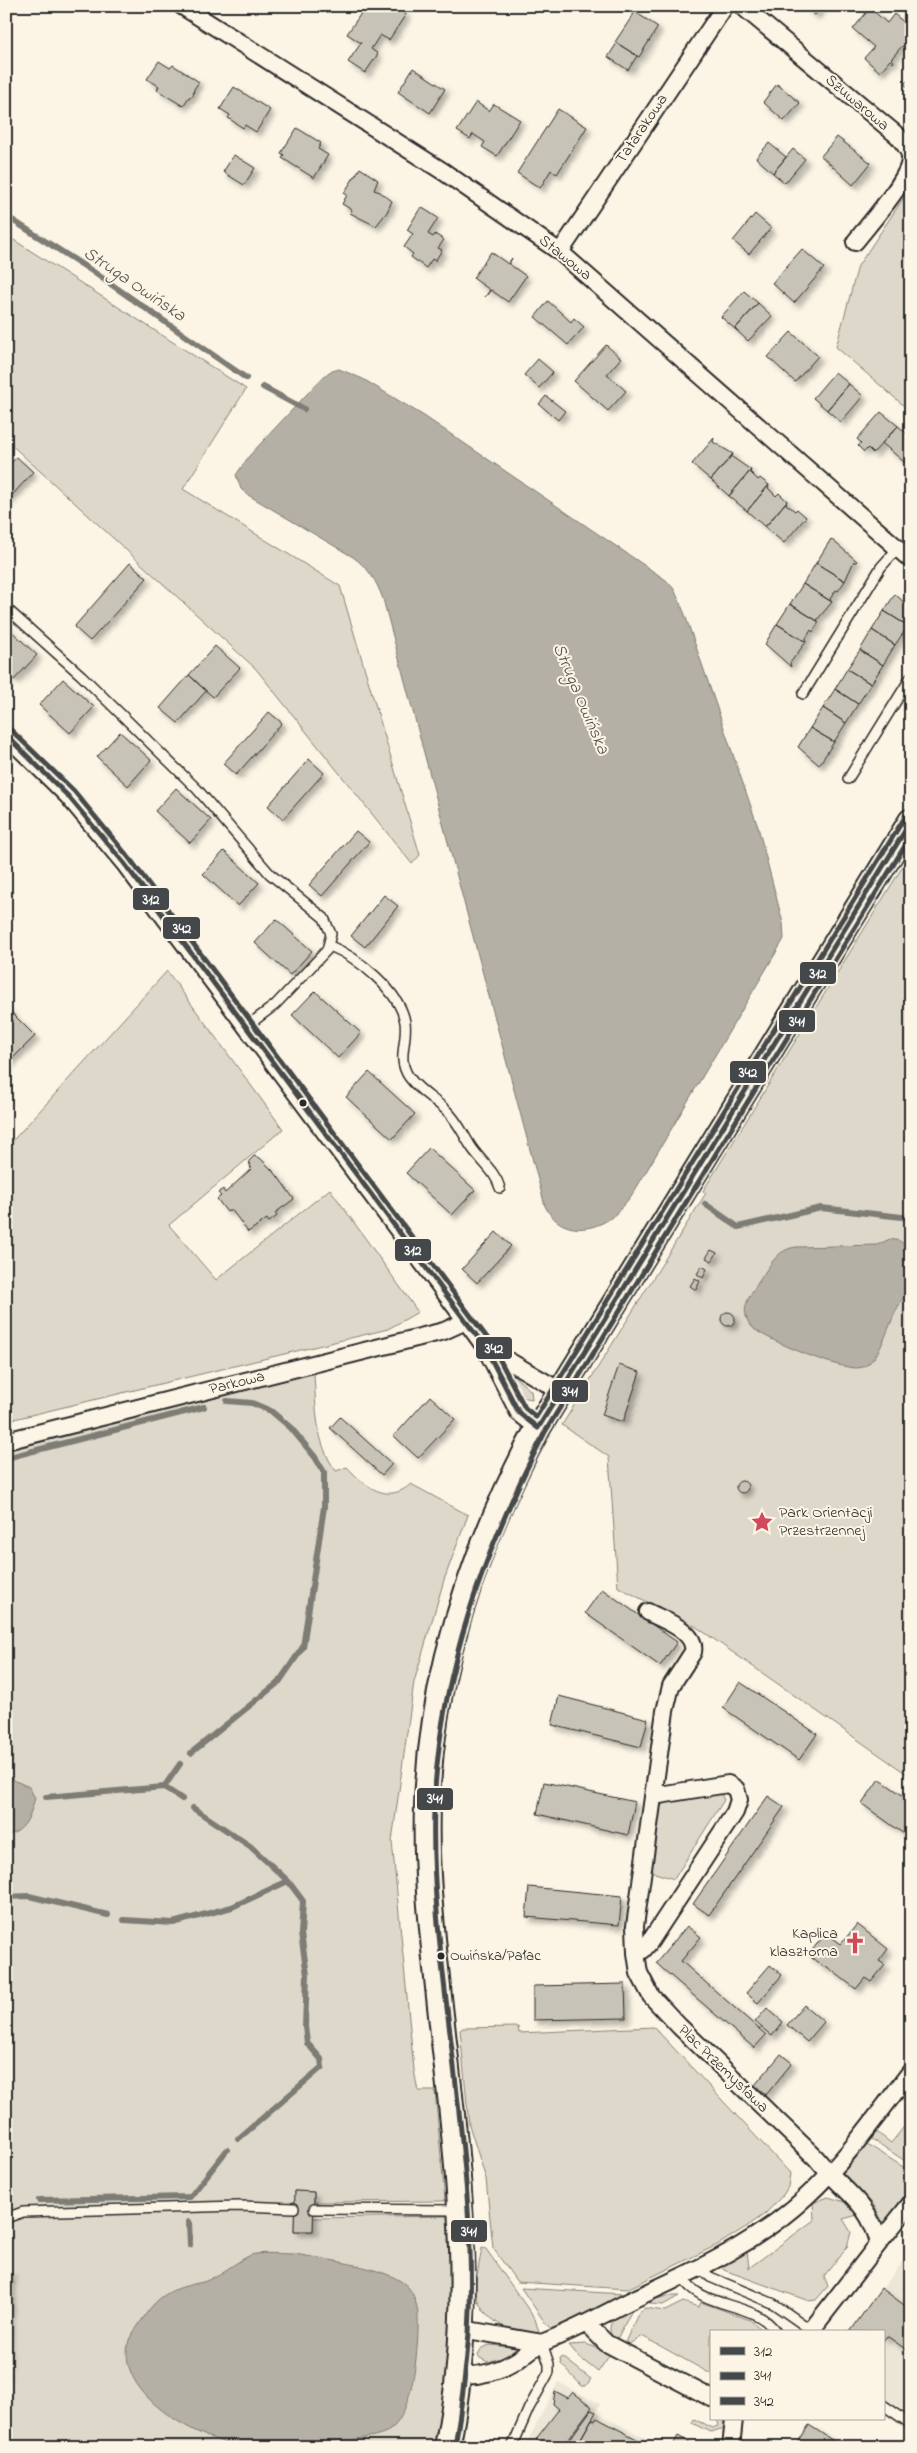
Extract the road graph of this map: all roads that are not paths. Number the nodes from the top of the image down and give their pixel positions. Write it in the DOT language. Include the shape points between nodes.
graph roads {
  1 [pos="182,6"];
  2 [pos="725,6"];
  3 [pos="742,6"];
  4 [pos="855,242"];
  5 [pos="560,252"];
  6 [pos="898,548"];
  7 [pos="911,560"];
  8 [pos="6,608"];
  9 [pos="911,677"];
  10 [pos="803,694"];
  11 [pos="6,735"];
  12 [pos="848,780"];
  13 [pos="911,821"];
  14 [pos="330,946"];
  15 [pos="247,1026"];
  16 [pos="500,1188"];
  17 [pos="466,1321"];
  18 [pos="485,1347"];
  19 [pos="560,1391"];
  20 [pos="538,1428"];
  21 [pos="6,1441"];
  22 [pos="648,1612"];
  23 [pos="653,1796"];
  24 [pos="636,1953"];
  25 [pos="911,2071"];
  26 [pos="828,2174"];
  27 [pos="911,2203"];
  28 [pos="294,2208"];
  29 [pos="314,2209"];
  30 [pos="459,2210"];
  31 [pos="6,2218"];
  32 [pos="879,2244"];
  33 [pos="701,2269"];
  34 [pos="682,2277"];
  35 [pos="587,2324"];
  36 [pos="462,2329"];
  37 [pos="774,2330"];
  38 [pos="810,2330"];
  39 [pos="812,2330"];
  40 [pos="542,2343"];
  41 [pos="458,2375"];
  42 [pos="710,2397"];
  43 [pos="884,2405"];
  44 [pos="734,2420"];
  45 [pos="911,2424"];
  46 [pos="447,2447"];
  47 [pos="512,2447"];
  48 [pos="731,2447"];
  1 -- 5 [label="street, Stawowa" via="444,172"];
  2 -- 5 [label="street, Tatarakowa"];
  3 -- 4 [label="street, Szuwarowa" via="898,136 907,148 911,159 904,177"];
  5 -- 6 [label="street, Stawowa"];
  6 -- 7 [label="street, Stawowa"];
  6 -- 10 [label="lane" via="881,567"];
  8 -- 14 [label="lane" via="82,676 190,782 270,874 324,918 331,934"];
  9 -- 12 [label="lane"];
  11 -- 15 [label="street" via="85,816"];
  13 -- 19 [label="main road"];
  14 -- 15 [label="lane" via="274,1005"];
  14 -- 16 [label="lane" via="356,959 393,997 405,1022 401,1058 406,1072 418,1088 454,1117"];
  15 -- 17 [label="street"];
  17 -- 18 [label="street"];
  17 -- 21 [label="street, Parkowa" via="444,1331"];
  18 -- 19 [label="street"];
  18 -- 20 [label="street" via="519,1413"];
  19 -- 20 [label="main road"];
  20 -- 30 [label="main road" via="490,1527 462,1603 441,1684 429,1770 427,1848 430,1902"];
  22 -- 23 [label="street, Plac Przemysława" via="684,1632 694,1646 668,1694"];
  23 -- 24 [label="street, Plac Przemysława" via="636,1926"];
  23 -- 24 [label="street" via="728,1784 736,1789 739,1800 735,1812 649,1943"];
  24 -- 26 [label="street, Plac Przemysława" via="639,1973 654,1999 704,2052 816,2158"];
  25 -- 26 [label="street"];
  26 -- 32 [label="street, Plac Przemysława" via="867,2212"];
  26 -- 33 [label="street" via="801,2202 760,2234"];
  27 -- 32 [label="street"];
  28 -- 31 [label="lane" via="239,2206 23,2212"];
  29 -- 30 [label="lane"];
  30 -- 36 [label="main road"];
  32 -- 39 [label="street"];
  33 -- 34 [label="street"];
  33 -- 38 [label="lane" via="710,2277 774,2304"];
  34 -- 35 [label="street"];
  34 -- 37 [label="lane" via="693,2290 761,2317"];
  35 -- 40 [label="street"];
  35 -- 42 [label="street" via="606,2343"];
  36 -- 40 [label="street"];
  36 -- 41 [label="main road"];
  40 -- 41 [label="street" via="514,2362 488,2373"];
  40 -- 47 [label="lane" via="549,2364 548,2372"];
  41 -- 46 [label="main road"];
  43 -- 45 [label="lane"];
  44 -- 48 [label="street"];
}
